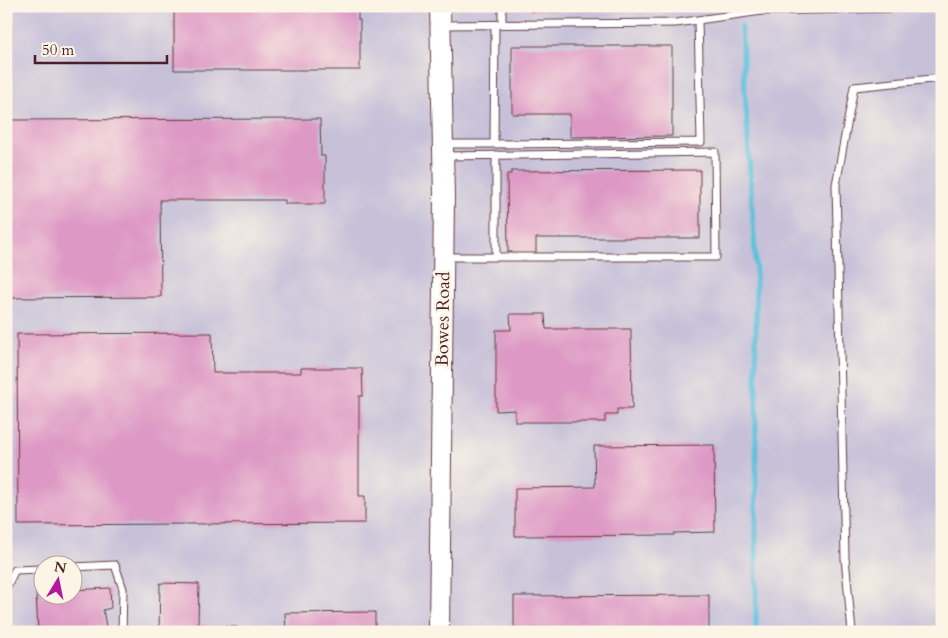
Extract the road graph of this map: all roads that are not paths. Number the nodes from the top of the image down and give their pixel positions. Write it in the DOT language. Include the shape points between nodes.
graph roads {
  1 [pos="502,6"];
  2 [pos="942,7"];
  3 [pos="762,9"];
  4 [pos="440,16"];
  5 [pos="698,20"];
  6 [pos="498,24"];
  7 [pos="942,78"];
  8 [pos="494,144"];
  9 [pos="443,150"];
  10 [pos="496,155"];
  11 [pos="444,257"];
  12 [pos="496,257"];
  13 [pos="82,567"];
  14 [pos="32,569"];
  15 [pos="6,588"];
  16 [pos="6,596"];
  17 [pos="8,632"];
  18 [pos="122,632"];
  19 [pos="439,632"];
  20 [pos="852,632"];
  1 -- 6 [label="lane"];
  2 -- 3 [label="lane"];
  3 -- 5 [label="lane"];
  4 -- 6 [label="lane"];
  4 -- 9 [label="street, Bowes Road"];
  5 -- 6 [label="lane" via="676,23"];
  5 -- 8 [label="lane" via="701,142"];
  6 -- 8 [label="lane"];
  7 -- 20 [label="lane" via="854,87 836,185 845,558"];
  8 -- 9 [label="lane"];
  9 -- 10 [label="lane"];
  9 -- 11 [label="street, Bowes Road"];
  10 -- 12 [label="lane"];
  10 -- 12 [label="lane" via="715,152 716,257"];
  11 -- 12 [label="lane"];
  11 -- 19 [label="street, Bowes Road"];
  13 -- 18 [label="lane" via="115,565 123,589"];
  14 -- 15 [label="lane" via="15,570"];
  16 -- 17 [label="lane"];
}
